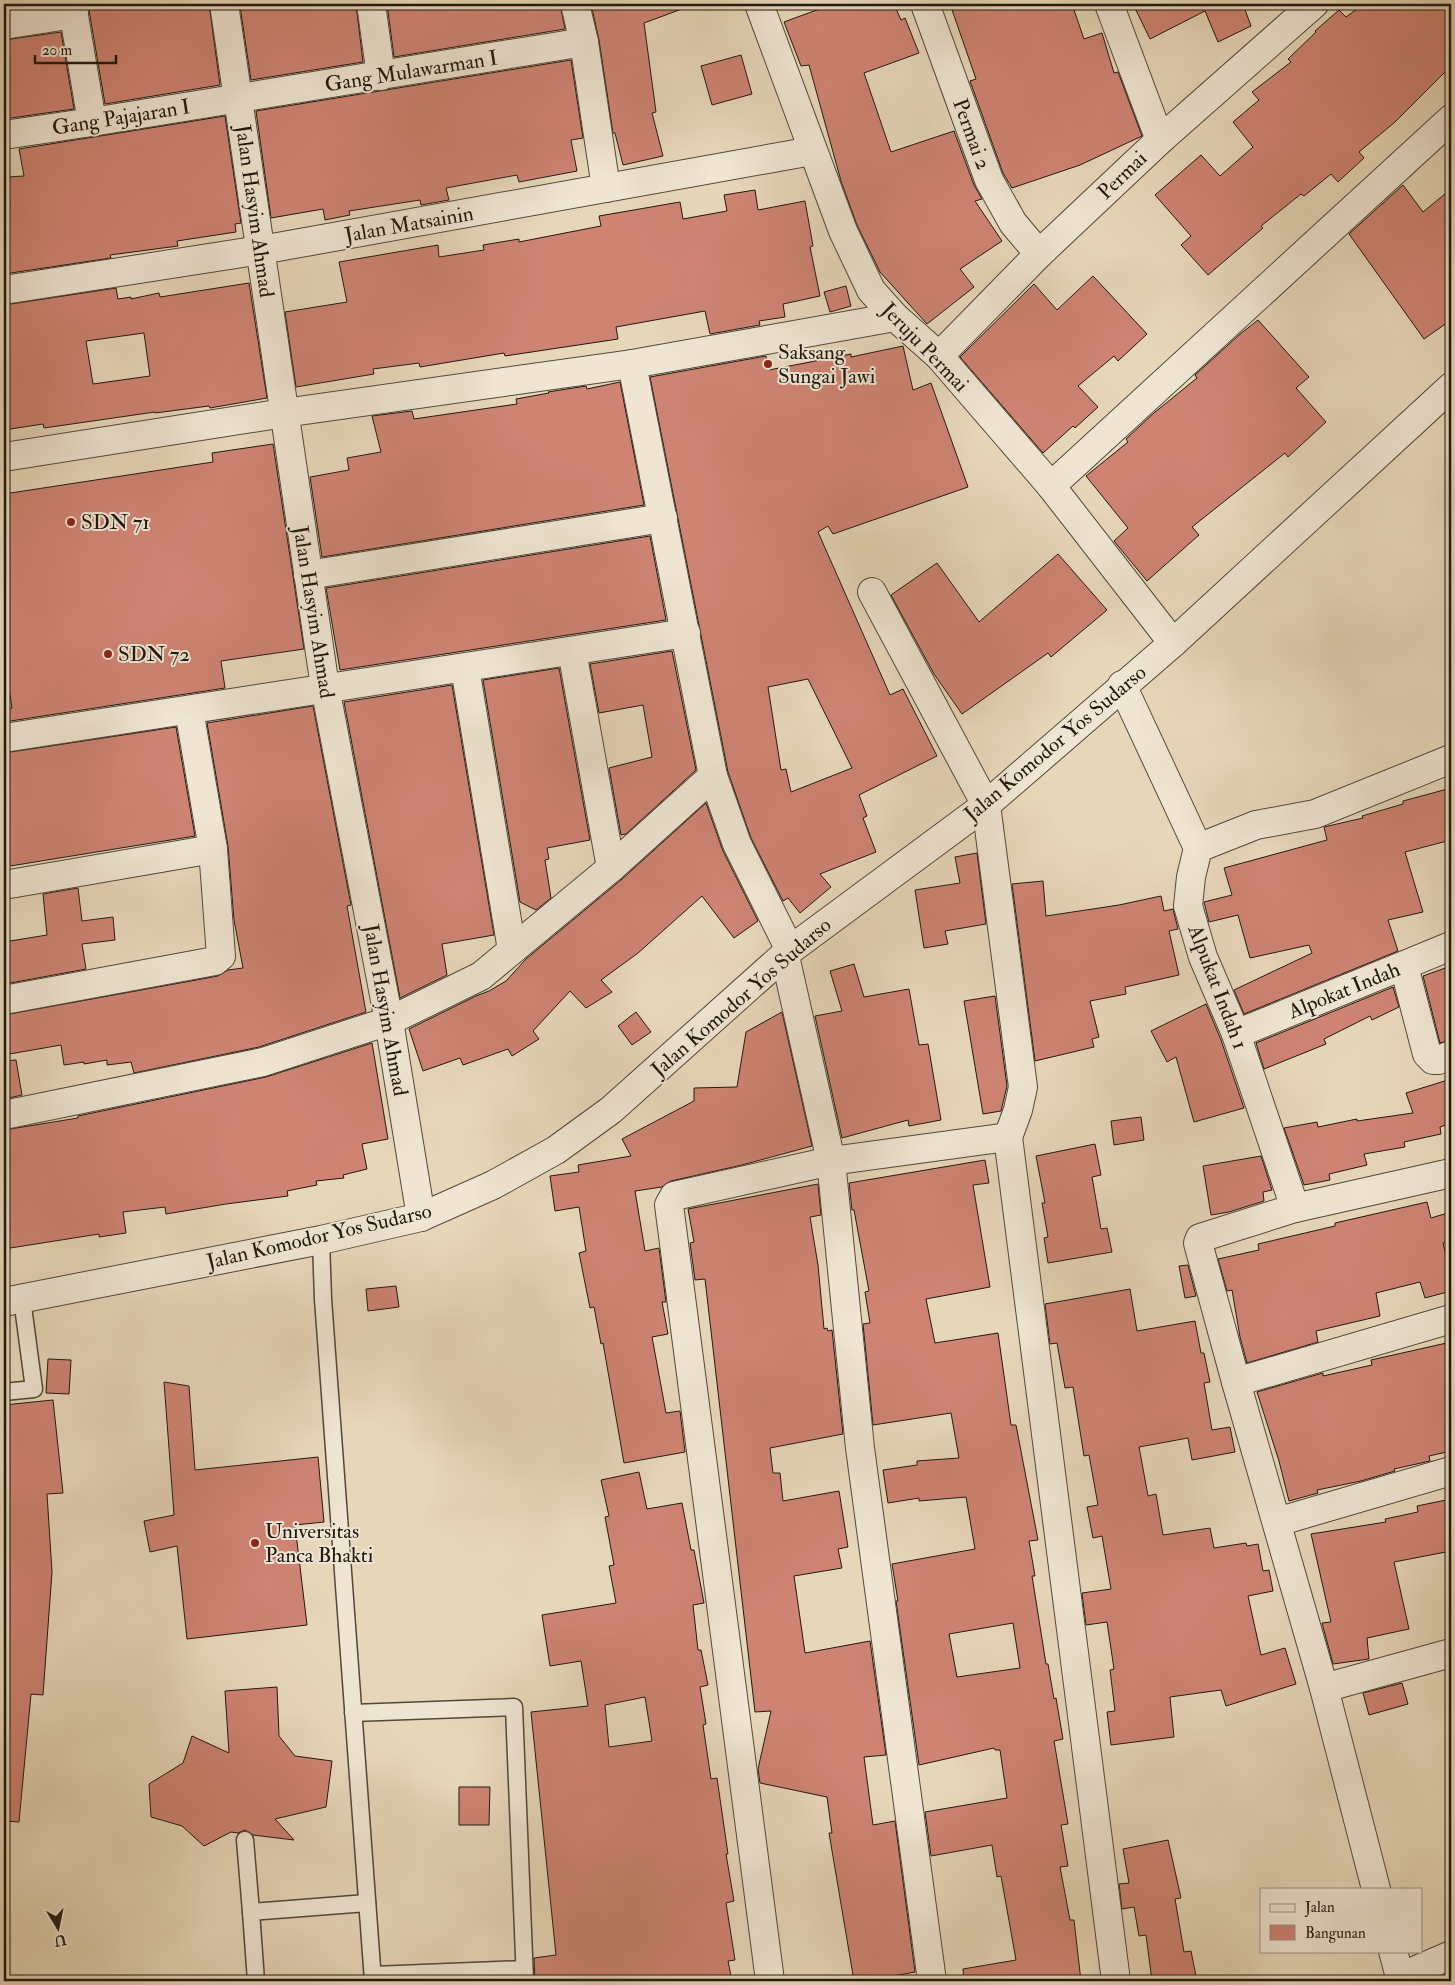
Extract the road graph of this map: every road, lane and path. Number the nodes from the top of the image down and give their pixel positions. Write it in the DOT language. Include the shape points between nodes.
graph roads {
  1 [pos="224,4"];
  2 [pos="371,4"];
  3 [pos="575,4"];
  4 [pos="759,4"];
  5 [pos="925,4"];
  6 [pos="1109,4"];
  7 [pos="1314,4"];
  8 [pos="73,9"];
  9 [pos="1284,15"];
  10 [pos="4,25"];
  11 [pos="584,42"];
  12 [pos="381,76"];
  13 [pos="238,99"];
  14 [pos="1451,119"];
  15 [pos="92,122"];
  16 [pos="4,135"];
  17 [pos="1160,140"];
  18 [pos="812,151"];
  19 [pos="606,188"];
  20 [pos="261,250"];
  21 [pos="1039,254"];
  22 [pos="4,290"];
  23 [pos="896,317"];
  24 [pos="939,356"];
  25 [pos="632,364"];
  26 [pos="1451,387"];
  27 [pos="284,413"];
  28 [pos="4,457"];
  29 [pos="1051,486"];
  30 [pos="663,518"];
  31 [pos="308,575"];
  32 [pos="872,592"];
  33 [pos="686,632"];
  34 [pos="1173,643"];
  35 [pos="572,651"];
  36 [pos="465,668"];
  37 [pos="1122,685"];
  38 [pos="325,687"];
  39 [pos="189,710"];
  40 [pos="4,738"];
  41 [pos="1451,759"];
  42 [pos="713,776"];
  43 [pos="986,805"];
  44 [pos="1198,848"];
  45 [pos="213,849"];
  46 [pos="610,868"];
  47 [pos="4,885"];
  48 [pos="1451,946"];
  49 [pos="512,950"];
  50 [pos="788,953"];
  51 [pos="1404,966"];
  52 [pos="4,1000"];
  53 [pos="389,1021"];
  54 [pos="1236,1034"];
  55 [pos="1451,1055"];
  56 [pos="4,1115"];
  57 [pos="1008,1137"];
  58 [pos="831,1161"];
  59 [pos="1451,1173"];
  60 [pos="1295,1208"];
  61 [pos="421,1217"];
  62 [pos="321,1240"];
  63 [pos="13,1300"];
  64 [pos="1451,1319"];
  65 [pos="1236,1382"];
  66 [pos="4,1392"];
  67 [pos="1451,1471"];
  68 [pos="1277,1522"];
  69 [pos="1451,1653"];
  70 [pos="1324,1688"];
  71 [pos="353,1713"];
  72 [pos="245,1840"];
  73 [pos="1376,1888"];
  74 [pos="367,1903"];
  75 [pos="251,1912"];
  76 [pos="1393,1952"];
  77 [pos="1451,1955"];
  78 [pos="524,1975"];
  79 [pos="373,1978"];
  80 [pos="1400,1979"];
  81 [pos="256,1981"];
  82 [pos="770,1981"];
  83 [pos="932,1981"];
  84 [pos="1116,1981"];
  1 -- 13 [label="street, Jalan Hasyim Ahmad"];
  2 -- 12 [label="street"];
  3 -- 11 [label="street"];
  4 -- 18 [label="street, Jeruju Permai"];
  5 -- 21 [label="street, Permai 2" via="989,180 1013,223"];
  6 -- 17 [label="street"];
  7 -- 9 [label="street, Permai"];
  8 -- 10 [label="street"];
  8 -- 15 [label="street"];
  9 -- 17 [label="street, Permai"];
  11 -- 12 [label="street, Gang Mulawarman I"];
  11 -- 19 [label="street"];
  12 -- 13 [label="street, Gang Mulawarman I"];
  13 -- 15 [label="street, Gang Pajajaran I"];
  13 -- 20 [label="street, Jalan Hasyim Ahmad"];
  14 -- 29 [label="street"];
  15 -- 16 [label="street, Gang Pajajaran I"];
  17 -- 21 [label="street, Permai"];
  18 -- 19 [label="street, Jalan Matsainin"];
  18 -- 23 [label="street, Jeruju Permai" via="843,231 871,290"];
  19 -- 20 [label="street, Jalan Matsainin"];
  20 -- 22 [label="street, Jalan Matsainin"];
  20 -- 27 [label="street, Jalan Hasyim Ahmad"];
  21 -- 24 [label="street, Permai"];
  23 -- 24 [label="street, Jeruju Permai"];
  23 -- 25 [label="street"];
  24 -- 29 [label="street, Jeruju Permai"];
  25 -- 27 [label="street"];
  25 -- 30 [label="street"];
  26 -- 34 [label="street, Jalan Komodor Yos Sudarso"];
  27 -- 28 [label="street"];
  27 -- 31 [label="street, Jalan Hasyim Ahmad"];
  29 -- 34 [label="street, Jeruju Permai"];
  30 -- 31 [label="street"];
  30 -- 33 [label="street"];
  31 -- 38 [label="street, Jalan Hasyim Ahmad"];
  32 -- 43 [label="street"];
  33 -- 35 [label="street"];
  33 -- 42 [label="street"];
  34 -- 37 [label="street, Jalan Komodor Yos Sudarso"];
  35 -- 36 [label="street"];
  35 -- 46 [label="street"];
  36 -- 38 [label="street"];
  36 -- 49 [label="street"];
  37 -- 43 [label="street, Jalan Komodor Yos Sudarso"];
  37 -- 44 [label="street"];
  38 -- 39 [label="street"];
  38 -- 53 [label="street, Jalan Hasyim Ahmad"];
  39 -- 40 [label="street"];
  39 -- 45 [label="street"];
  41 -- 44 [label="street" via="1315,814 1256,825"];
  42 -- 46 [label="street"];
  42 -- 50 [label="street" via="737,844"];
  43 -- 50 [label="street, Jalan Komodor Yos Sudarso"];
  43 -- 57 [label="street" via="1023,1087"];
  44 -- 54 [label="street, Alpukat Indah 1" via="1188,906 1203,957"];
  45 -- 47 [label="street"];
  45 -- 52 [label="street" via="222,956 214,961"];
  46 -- 49 [label="street"];
  48 -- 51 [label="street, Alpokat Indah"];
  49 -- 53 [label="street" via="480,976"];
  50 -- 58 [label="street"];
  50 -- 61 [label="street, Jalan Komodor Yos Sudarso" via="611,1110 556,1150 493,1185"];
  51 -- 54 [label="street, Alpokat Indah"];
  51 -- 55 [label="street" via="1427,1054 1433,1060"];
  53 -- 56 [label="street" via="263,1062"];
  53 -- 61 [label="street, Jalan Hasyim Ahmad"];
  54 -- 60 [label="street, Alpukat Indah 1"];
  57 -- 58 [label="street"];
  57 -- 84 [label="street"];
  58 -- 82 [label="street" via="674,1196 670,1205"];
  58 -- 83 [label="street" via="860,1448"];
  59 -- 60 [label="street"];
  60 -- 65 [label="street" via="1200,1238 1198,1243"];
  61 -- 62 [label="street, Jalan Komodor Yos Sudarso"];
  62 -- 63 [label="street, Jalan Komodor Yos Sudarso"];
  62 -- 71 [label="lane"];
  63 -- 66 [label="lane" via="34,1389"];
  64 -- 65 [label="street"];
  65 -- 68 [label="street"];
  67 -- 68 [label="street"];
  68 -- 70 [label="street"];
  69 -- 70 [label="street"];
  70 -- 73 [label="street"];
  71 -- 74 [label="lane"];
  71 -- 78 [label="lane" via="514,1707"];
  72 -- 75 [label="lane"];
  74 -- 75 [label="lane"];
  74 -- 79 [label="lane"];
  75 -- 81 [label="lane"];
  76 -- 80 [label="street"];
  77 -- 80 [label="street"];
  78 -- 79 [label="lane"];
}
